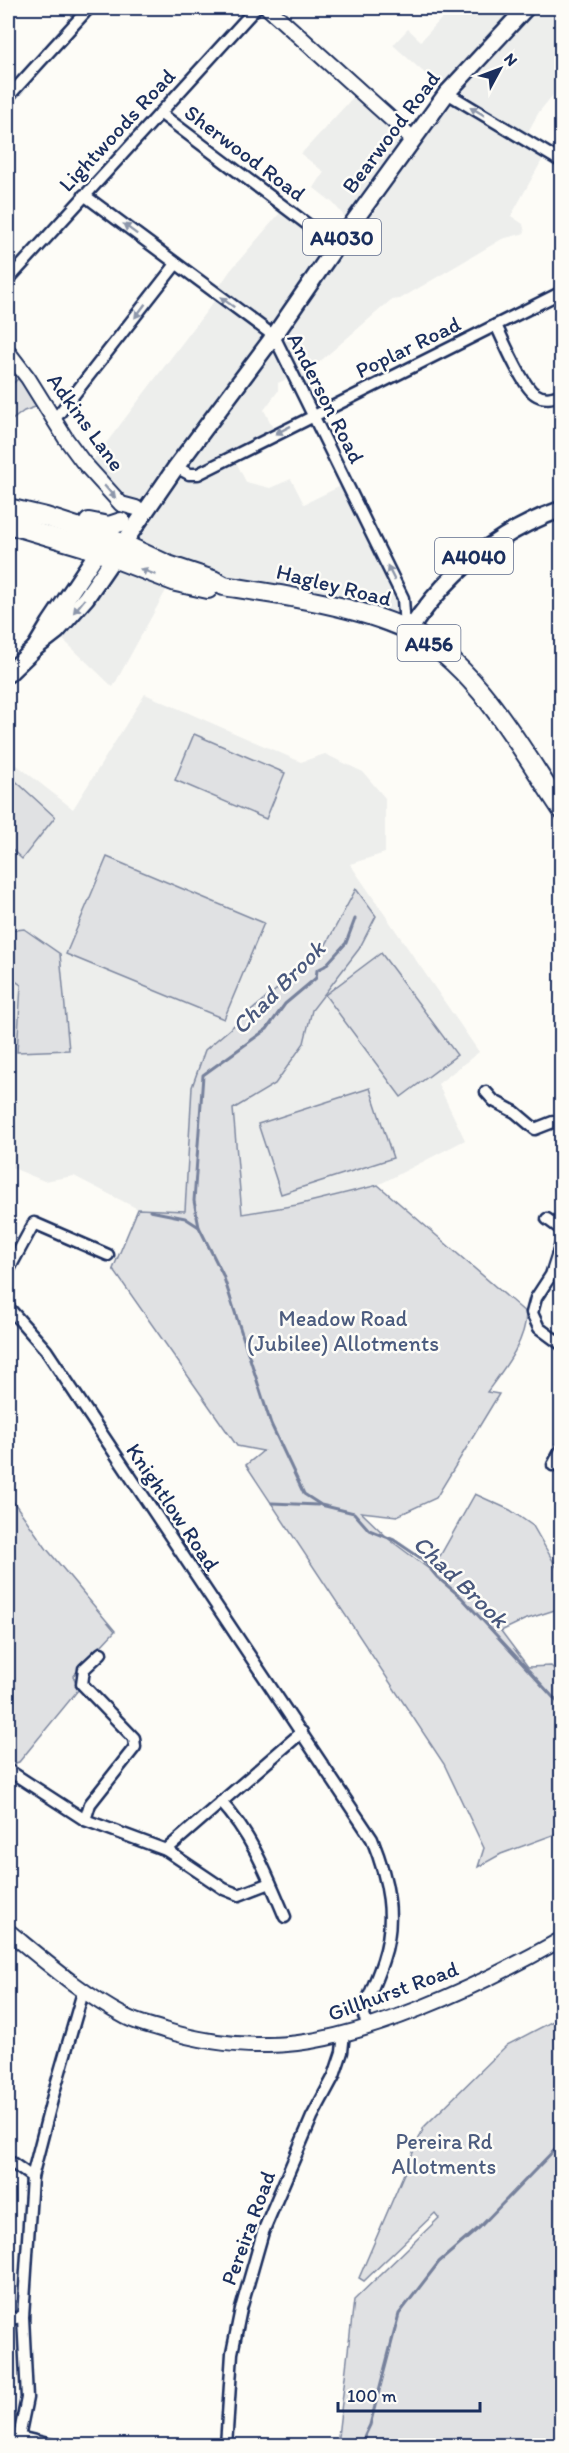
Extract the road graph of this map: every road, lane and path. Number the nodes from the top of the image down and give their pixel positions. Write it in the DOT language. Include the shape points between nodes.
graph roads {
  1 [pos="89,8"];
  2 [pos="256,8"];
  3 [pos="268,8"];
  4 [pos="526,8"];
  5 [pos="447,93"];
  6 [pos="8,97"];
  7 [pos="160,113"];
  8 [pos="412,138"];
  9 [pos="561,162"];
  10 [pos="84,195"];
  11 [pos="336,246"];
  12 [pos="176,264"];
  13 [pos="8,280"];
  14 [pos="561,292"];
  15 [pos="495,325"];
  16 [pos="274,336"];
  17 [pos="8,352"];
  18 [pos="561,394"];
  19 [pos="314,415"];
  20 [pos="55,419"];
  21 [pos="176,467"];
  22 [pos="8,508"];
  23 [pos="136,508"];
  24 [pos="561,509"];
  25 [pos="46,517"];
  26 [pos="121,522"];
  27 [pos="8,524"];
  28 [pos="109,547"];
  29 [pos="407,630"];
  30 [pos="8,674"];
  31 [pos="561,810"];
  32 [pos="486,1092"];
  33 [pos="561,1122"];
  34 [pos="39,1212"];
  35 [pos="547,1219"];
  36 [pos="34,1223"];
  37 [pos="561,1230"];
  38 [pos="561,1241"];
  39 [pos="108,1255"];
  40 [pos="8,1271"];
  41 [pos="8,1307"];
  42 [pos="561,1345"];
  43 [pos="561,1448"];
  44 [pos="553,1465"];
  45 [pos="101,1653"];
  46 [pos="302,1732"];
  47 [pos="8,1770"];
  48 [pos="221,1802"];
  49 [pos="85,1820"];
  50 [pos="166,1850"];
  51 [pos="270,1883"];
  52 [pos="285,1917"];
  53 [pos="8,1931"];
  54 [pos="561,1939"];
  55 [pos="83,1992"];
  56 [pos="368,2026"];
  57 [pos="344,2033"];
  58 [pos="8,2160"];
  59 [pos="32,2177"];
  60 [pos="23,2317"];
  61 [pos="8,2319"];
  62 [pos="16,2441"];
  63 [pos="56,2445"];
  64 [pos="226,2445"];
  1 -- 6 [label="street"];
  2 -- 7 [label="street, Lightwoods Road"];
  3 -- 8 [label="street"];
  4 -- 5 [label="main road, Bearwood Road / A4030"];
  5 -- 8 [label="main road, Bearwood Road / A4030"];
  9 -- 5 [label="street, one-way"];
  7 -- 10 [label="street, Lightwoods Road"];
  7 -- 11 [label="street, Sherwood Road"];
  8 -- 11 [label="main road, Bearwood Road / A4030"];
  12 -- 10 [label="street, Anderson Road, one-way"];
  10 -- 13 [label="street, Lightwoods Road"];
  11 -- 16 [label="main road, Bearwood Road / A4030"];
  16 -- 12 [label="street, Anderson Road, one-way"];
  12 -- 20 [label="street, one-way"];
  14 -- 15 [label="street, Poplar Road"];
  15 -- 18 [label="street" via="528,389 543,398"];
  15 -- 19 [label="street, Poplar Road"];
  16 -- 19 [label="street, Anderson Road"];
  16 -- 21 [label="main road, Bearwood Road / A4030"];
  17 -- 20 [label="street, Adkins Lane"];
  19 -- 21 [label="street, Poplar Road, one-way" via="198,474"];
  29 -- 19 [label="street, Anderson Road, one-way" via="403,598"];
  20 -- 23 [label="street, Adkins Lane, one-way" via="88,467 121,504"];
  21 -- 23 [label="main road, Bearwood Road / A4030"];
  21 -- 28 [label="main road, Bearwood Road / A4030" via="156,499"];
  22 -- 25 [label="highway, A456"];
  23 -- 26 [label="main road, Bearwood Road / A4030"];
  24 -- 29 [label="main road, A4040" via="523,524 474,556 442,585"];
  25 -- 26 [label="highway, A456" via="80,519 103,526"];
  25 -- 28 [label="highway, A456"];
  26 -- 28 [label="main road, Bearwood Road / A4030"];
  27 -- 28 [label="highway, A456"];
  28 -- 29 [label="highway, Hagley Road / A456" via="176,582 208,590 224,586 362,613"];
  28 -- 30 [label="main road" via="35,648"];
  29 -- 31 [label="highway, Hagley Road / A456" via="431,644 479,689"];
  32 -- 33 [label="street" via="535,1129"];
  34 -- 36 [label="street"];
  35 -- 37 [label="street"];
  36 -- 39 [label="street"];
  36 -- 40 [label="street"];
  38 -- 42 [label="street" via="551,1275 536,1298 532,1313 539,1328"];
  41 -- 46 [label="street, Knightlow Road" via="46,1350"];
  43 -- 44 [label="street"];
  45 -- 49 [label="street" via="84,1669 82,1684 134,1737 135,1746 90,1804"];
  46 -- 48 [label="street"];
  46 -- 56 [label="street, Knightlow Road" via="372,1839 389,1891 389,1933 364,2008"];
  47 -- 49 [label="street"];
  48 -- 50 [label="street"];
  48 -- 51 [label="street" via="247,1837"];
  49 -- 50 [label="street"];
  50 -- 51 [label="street" via="239,1895"];
  51 -- 52 [label="street"];
  53 -- 55 [label="street, Gillhurst Road"];
  54 -- 56 [label="street, Gillhurst Road" via="482,1981"];
  55 -- 57 [label="street, Gillhurst Road" via="128,2018 195,2038 269,2046"];
  55 -- 59 [label="street"];
  56 -- 57 [label="street, Gillhurst Road"];
  57 -- 64 [label="street, Pereira Road" via="334,2076 263,2232 232,2353"];
  58 -- 59 [label="street"];
  59 -- 60 [label="street"];
  60 -- 61 [label="street"];
  60 -- 62 [label="street" via="27,2398"];
  62 -- 63 [label="street"];
}
